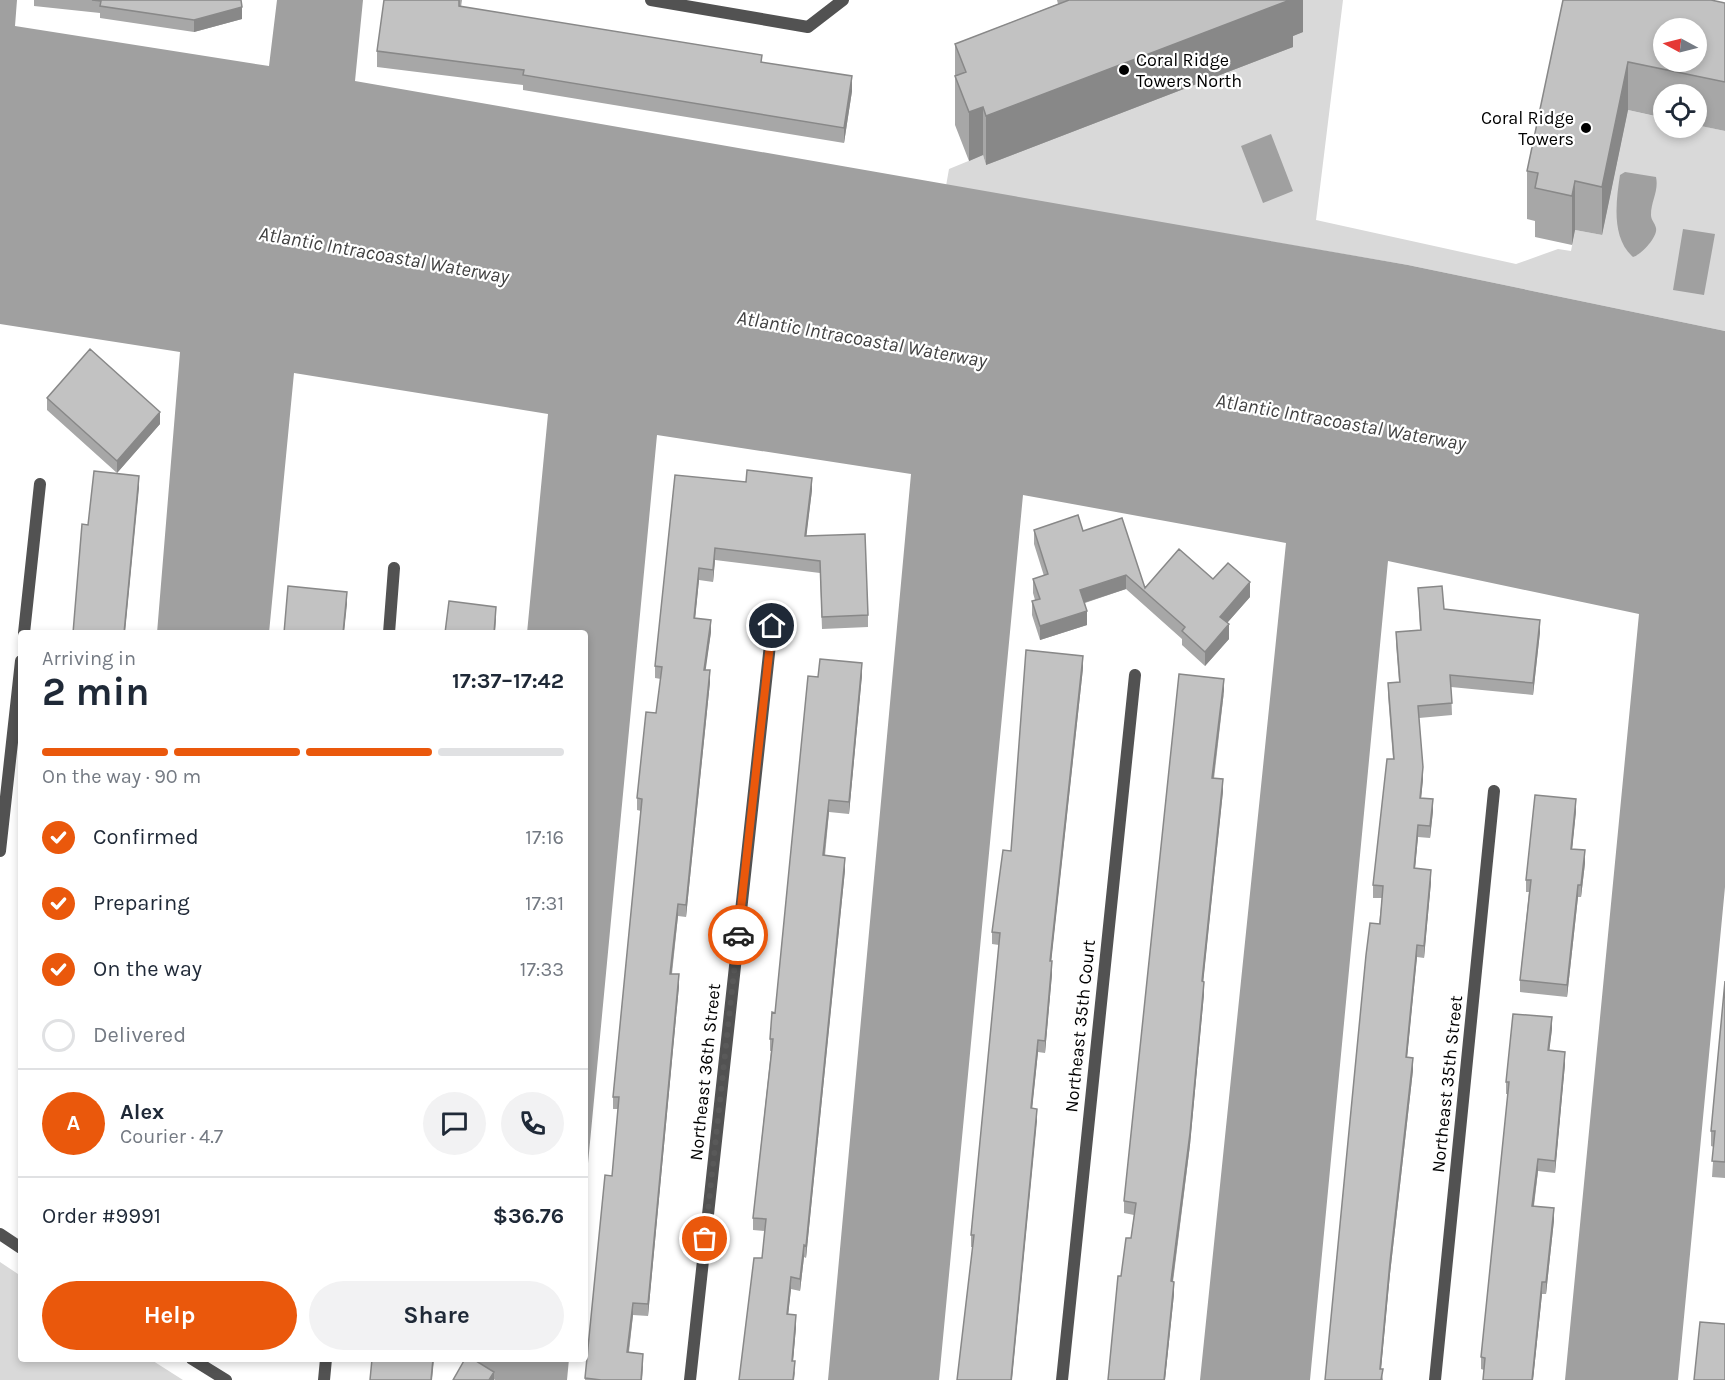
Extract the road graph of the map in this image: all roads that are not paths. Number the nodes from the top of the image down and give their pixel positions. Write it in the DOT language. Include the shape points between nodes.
graph roads {
  1 [pos="651,0"];
  2 [pos="843,0"];
  3 [pos="40,484"];
  4 [pos="394,568"];
  5 [pos="772,626"];
  6 [pos="24,630"];
  7 [pos="389,630"];
  8 [pos="1135,675"];
  9 [pos="18,688"];
  10 [pos="1494,791"];
  11 [pos="0,851"];
  12 [pos="0,1234"];
  13 [pos="18,1246"];
  14 [pos="197,1362"];
  15 [pos="326,1362"];
  16 [pos="226,1380"];
  17 [pos="324,1380"];
  18 [pos="690,1380"];
  19 [pos="1062,1380"];
  20 [pos="1435,1380"];
  1 -- 2 [label="street" via="808,27"];
  3 -- 6 [label="street"];
  4 -- 7 [label="street"];
  5 -- 18 [label="street, Northeast 36th Street"];
  8 -- 19 [label="street, Northeast 35th Court"];
  9 -- 11 [label="street"];
  10 -- 20 [label="street, Northeast 35th Street"];
  12 -- 13 [label="street"];
  14 -- 16 [label="street"];
  15 -- 17 [label="street"];
}
